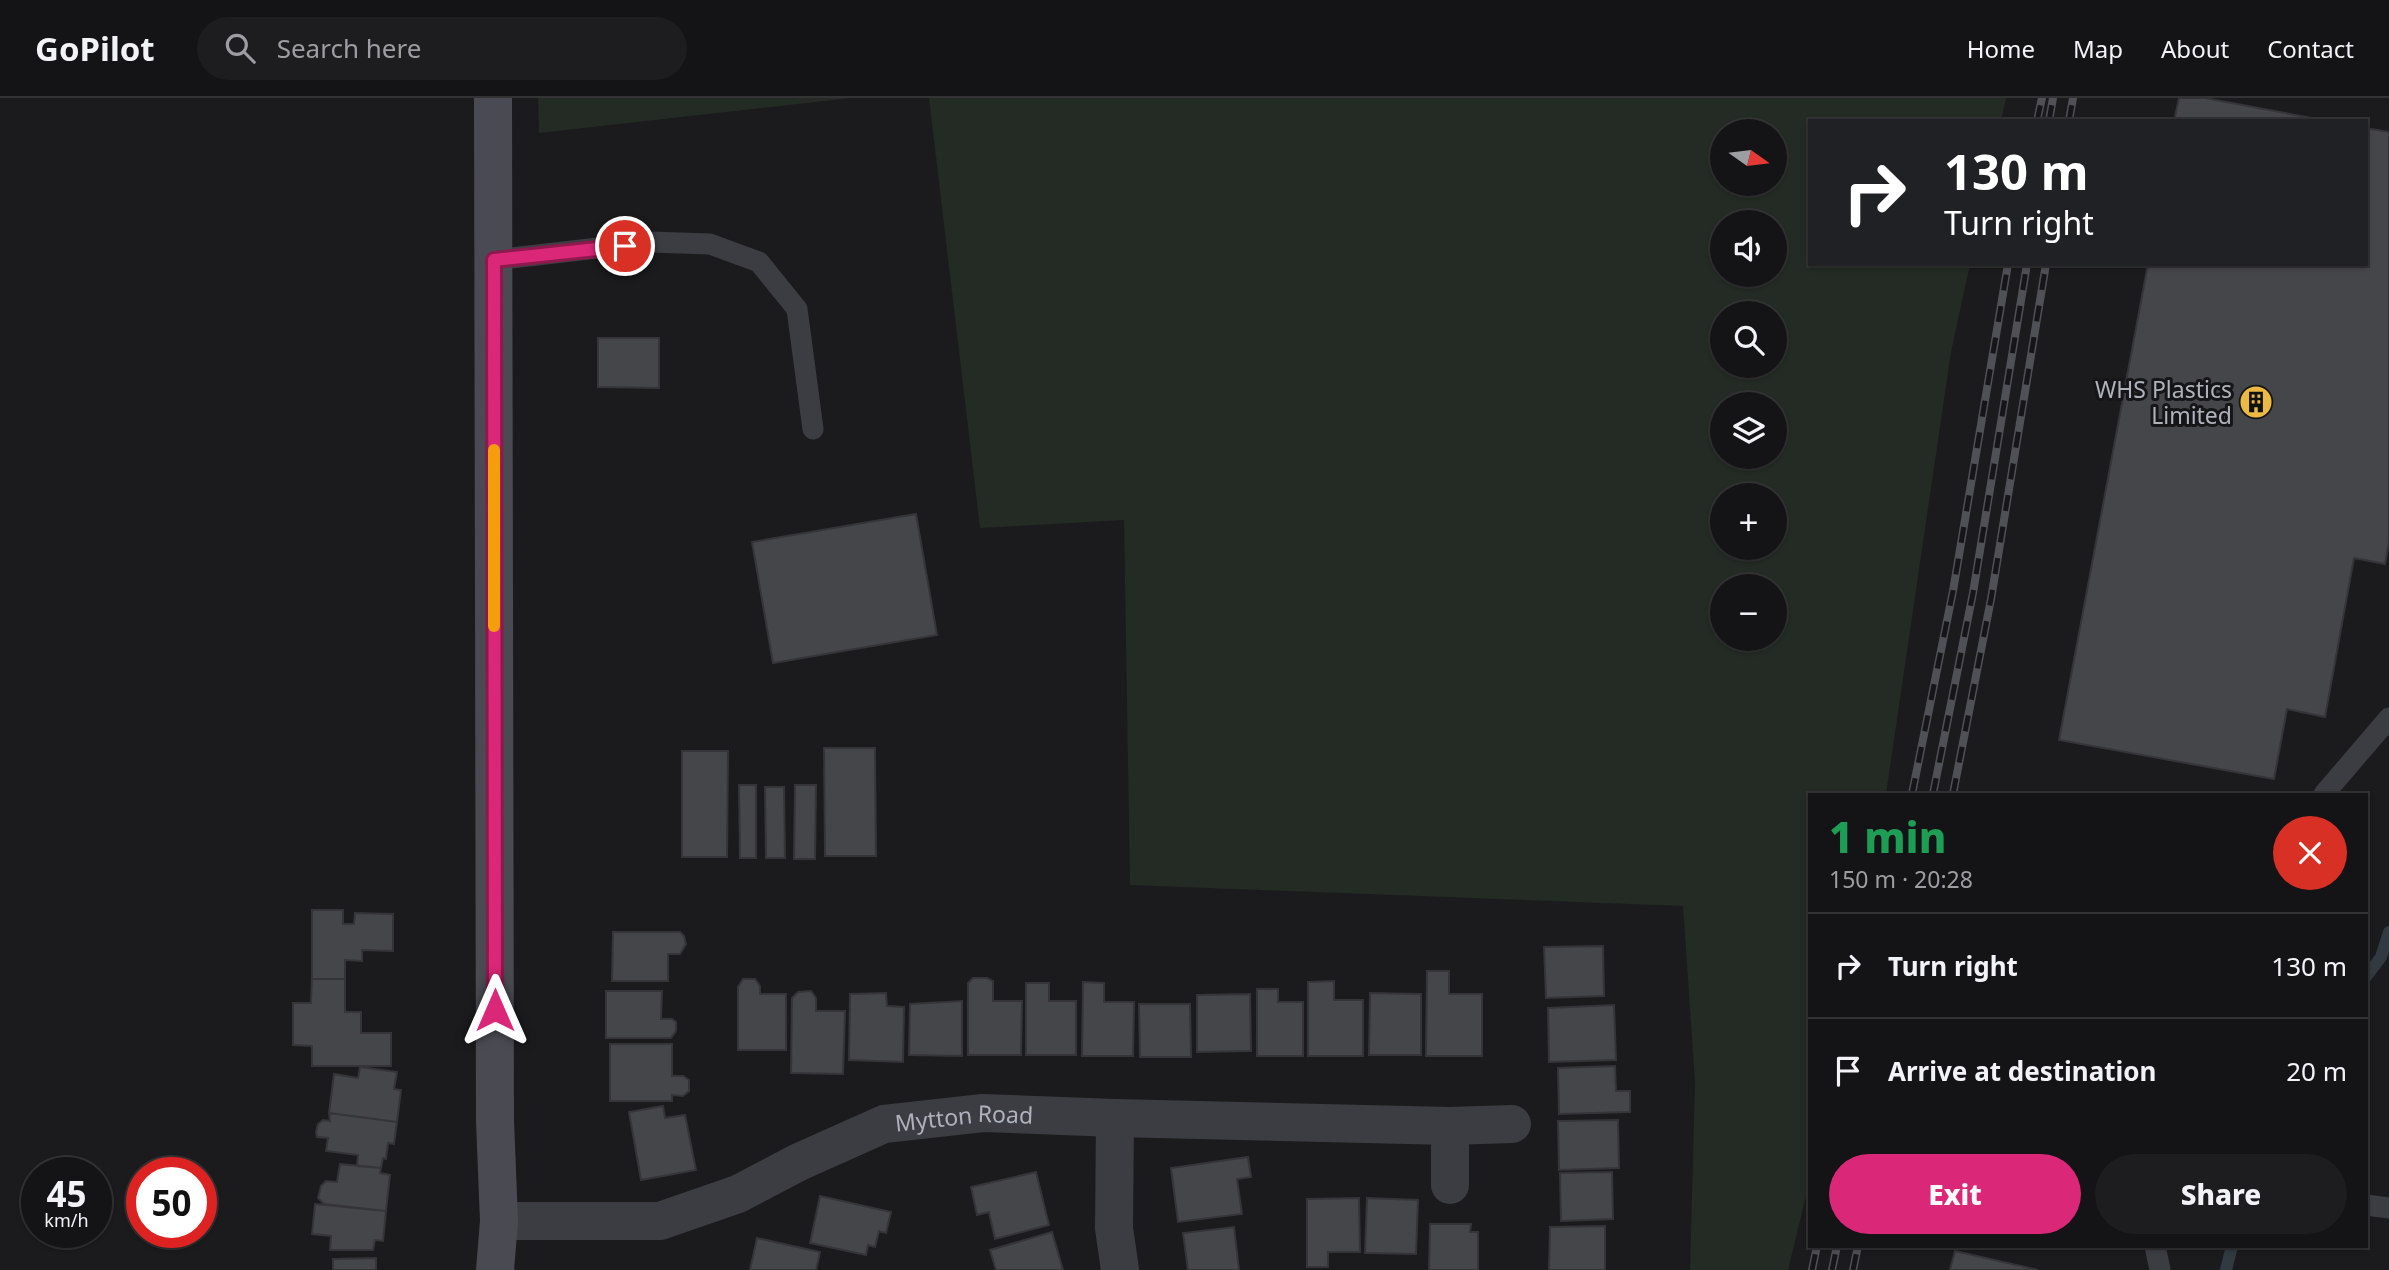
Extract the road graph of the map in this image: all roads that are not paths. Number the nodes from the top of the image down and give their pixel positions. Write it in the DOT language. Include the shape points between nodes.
graph roads {
  1 [pos="493,98"];
  2 [pos="494,260"];
  3 [pos="813,429"];
  4 [pos="2389,718"];
  5 [pos="2325,793"];
  6 [pos="1115,1118"];
  7 [pos="1512,1124"];
  8 [pos="1450,1126"];
  9 [pos="1450,1185"];
  10 [pos="2368,1205"];
  11 [pos="2389,1208"];
  12 [pos="499,1222"];
  13 [pos="2155,1248"];
  14 [pos="495,1270"];
  15 [pos="1120,1270"];
  16 [pos="2160,1270"];
  1 -- 2 [label="main road"];
  2 -- 3 [label="lane" via="650,242 710,244 759,262 797,309"];
  2 -- 12 [label="main road"];
  4 -- 5 [label="lane"];
  6 -- 8 [label="street, Mytton Road"];
  6 -- 12 [label="street, Mytton Road" via="982,1113 884,1124 738,1194 660,1221"];
  6 -- 15 [label="street" via="1114,1228"];
  7 -- 8 [label="street, Mytton Road"];
  8 -- 9 [label="street"];
  10 -- 11 [label="lane"];
  12 -- 14 [label="main road"];
  13 -- 16 [label="lane"];
}
